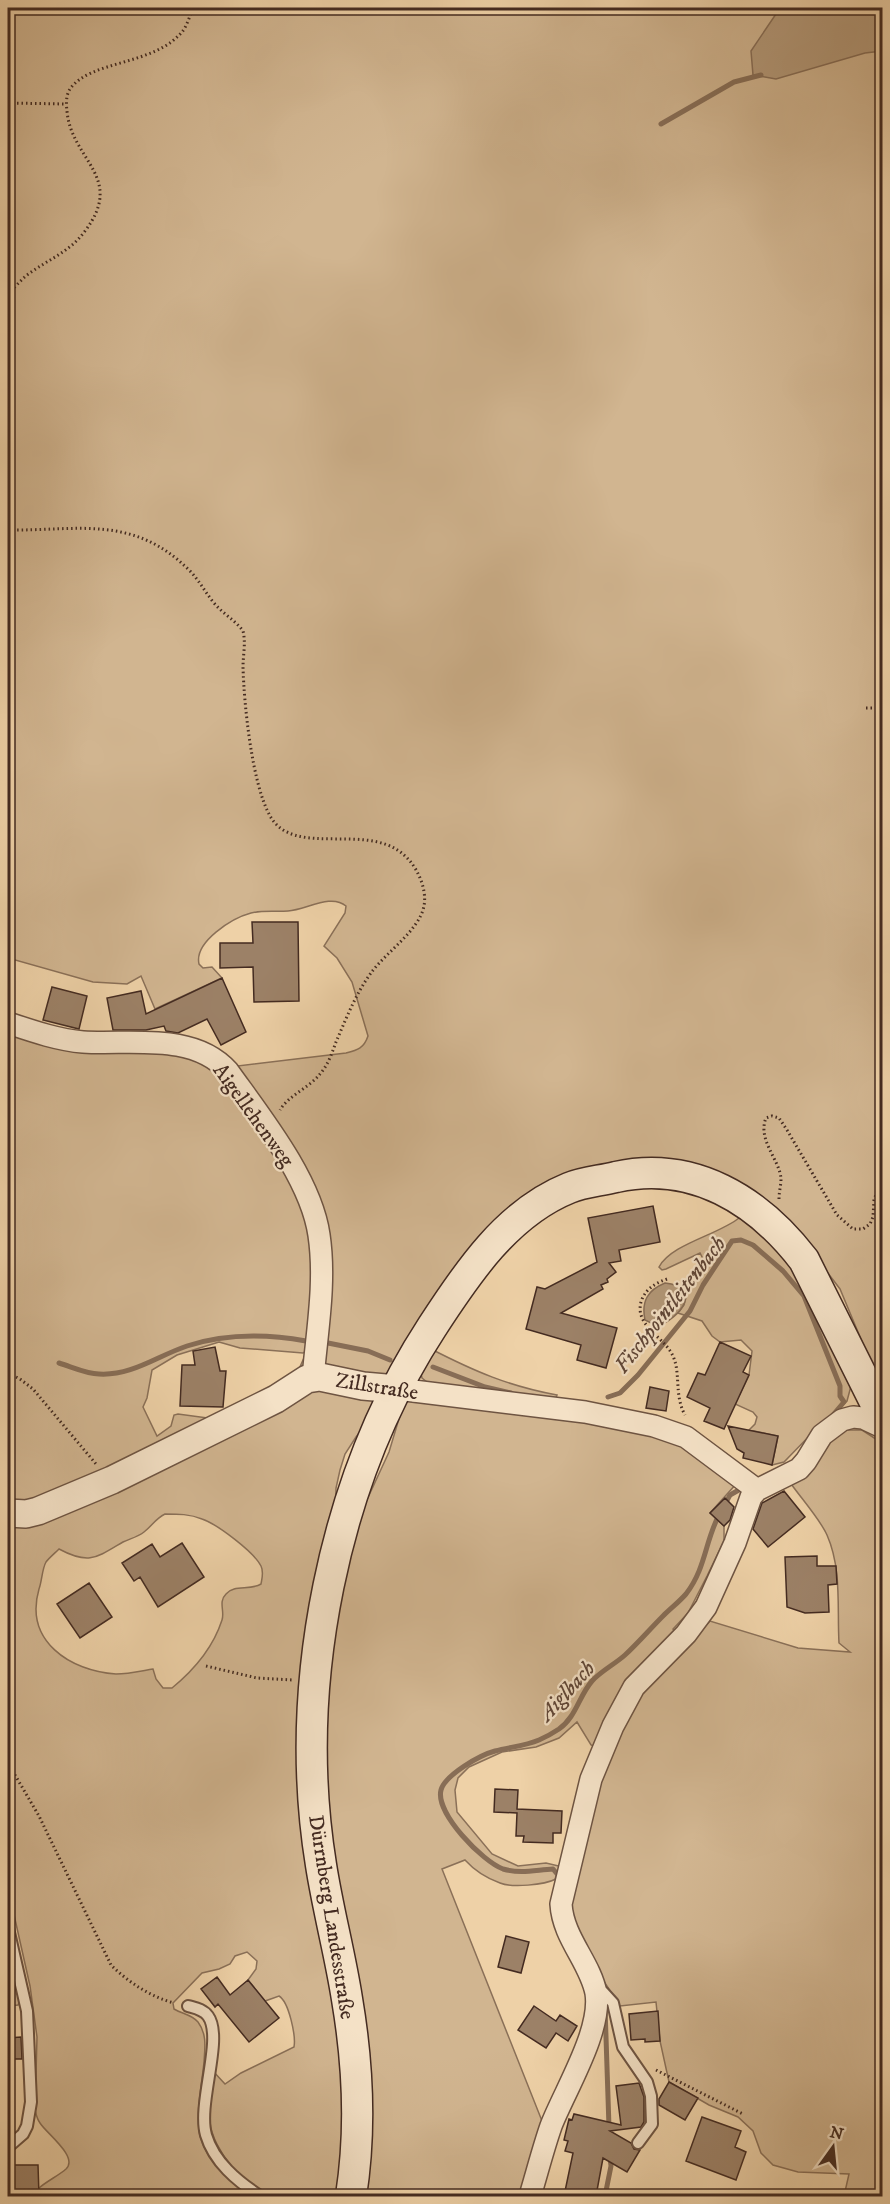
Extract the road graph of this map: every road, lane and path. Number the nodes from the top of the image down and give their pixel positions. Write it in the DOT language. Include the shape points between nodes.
graph roads {
  1 [pos="193,8"];
  2 [pos="8,103"];
  3 [pos="66,104"];
  4 [pos="8,294"];
  5 [pos="8,530"];
  6 [pos="866,708"];
  7 [pos="882,708"];
  8 [pos="8,1023"];
  9 [pos="274,1138"];
  10 [pos="882,1179"];
  11 [pos="769,1222"];
  12 [pos="667,1280"];
  13 [pos="8,1372"];
  14 [pos="313,1377"];
  15 [pos="864,1379"];
  16 [pos="397,1389"];
  17 [pos="882,1416"];
  18 [pos="853,1417"];
  19 [pos="686,1418"];
  20 [pos="882,1427"];
  21 [pos="112,1480"];
  22 [pos="752,1487"];
  23 [pos="8,1513"];
  24 [pos="206,1666"];
  25 [pos="316,1679"];
  26 [pos="8,1764"];
  27 [pos="8,1928"];
  28 [pos="595,1990"];
  29 [pos="188,2006"];
  30 [pos="632,2062"];
  31 [pos="743,2114"];
  32 [pos="638,2143"];
  33 [pos="8,2147"];
  34 [pos="260,2196"];
  35 [pos="351,2196"];
  36 [pos="530,2196"];
  1 -- 3 [label="path" via="182,32 164,47 78,80 68,92"];
  2 -- 3 [label="path"];
  3 -- 4 [label="path" via="73,137 100,183 98,205 86,230 74,243 27,275"];
  5 -- 9 [label="path" via="106,529 144,539 177,559 243,631 250,737 261,792 274,822 299,837 361,838 386,844 409,860 419,877 425,897 420,917 370,974 328,1063 281,1107"];
  6 -- 7 [label="path"];
  8 -- 9 [label="street, Aigellehenweg" via="81,1042 166,1044 208,1054 228,1071"];
  9 -- 14 [label="street, Aigellehenweg" via="306,1192 319,1235 321,1278"];
  10 -- 11 [label="path" via="870,1224 853,1229 837,1215 779,1118 766,1118 763,1125 769,1149 781,1177 777,1211"];
  11 -- 15 [label="main road, Dürrnberg Landesstraße" via="804,1260"];
  11 -- 16 [label="main road, Dürrnberg Landesstraße" via="729,1192 669,1174 634,1173 571,1187 543,1201 485,1252 424,1339"];
  12 -- 19 [label="path" via="648,1290 640,1307 642,1319 673,1356 677,1392"];
  13 -- 21 [label="path" via="33,1389"];
  14 -- 16 [label="street, Zillstraße"];
  14 -- 21 [label="street, Zillstraße"];
  15 -- 17 [label="main road, Dürrnberg Landesstraße"];
  15 -- 18 [label="street" via="865,1404"];
  16 -- 22 [label="street, Zillstraße" via="585,1412 654,1426 686,1437"];
  16 -- 25 [label="main road, Dürrnberg Landesstraße" via="357,1484 339,1542 322,1624"];
  18 -- 20 [label="street" via="872,1420"];
  18 -- 22 [label="street" via="827,1430 799,1469"];
  21 -- 23 [label="street, Zillstraße" via="38,1511"];
  22 -- 28 [label="street" via="735,1543 706,1607 686,1634 634,1687 591,1779 561,1904 567,1929"];
  24 -- 25 [label="path" via="257,1678"];
  25 -- 35 [label="main road, Dürrnberg Landesstraße" via="314,1804 321,1865 348,2003 357,2082 356,2166"];
  26 -- 29 [label="path" via="39,1816 111,1965 154,1995"];
  27 -- 33 [label="lane" via="27,2011 31,2102 23,2134"];
  28 -- 30 [label="lane" via="614,2003 623,2047"];
  28 -- 36 [label="street" via="593,2028 551,2128"];
  29 -- 34 [label="lane" via="208,2016 213,2032 204,2108 206,2133 217,2158 229,2172"];
  30 -- 31 [label="path" via="679,2080"];
  30 -- 32 [label="lane" via="644,2074 651,2096 651,2124"];
}
